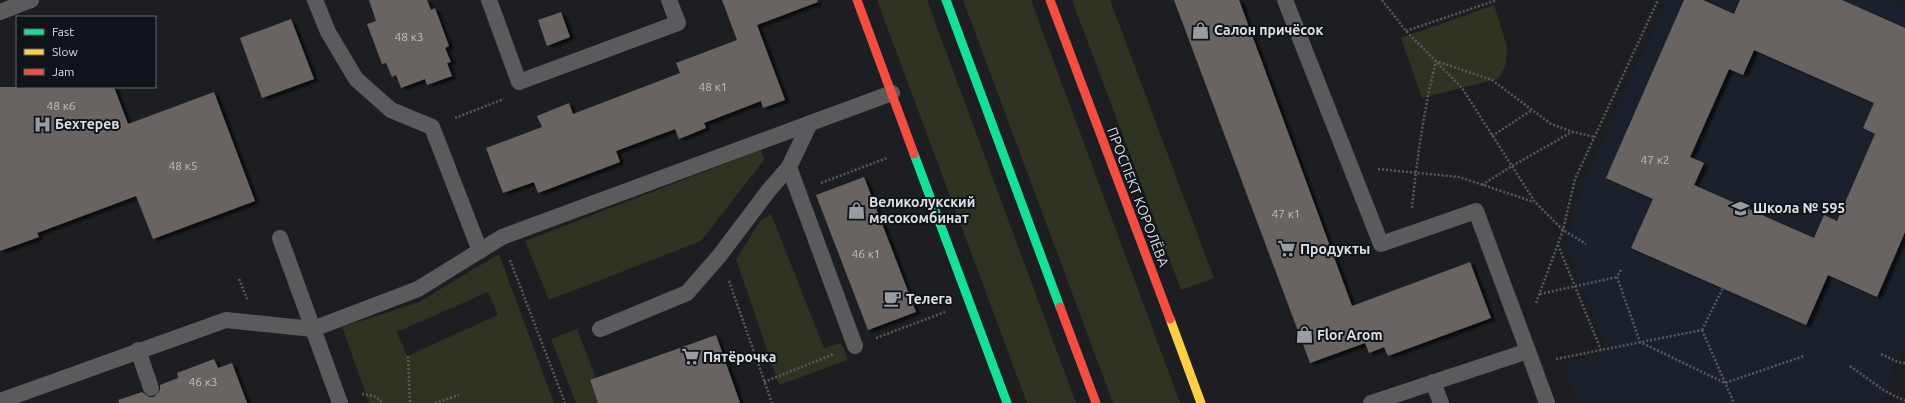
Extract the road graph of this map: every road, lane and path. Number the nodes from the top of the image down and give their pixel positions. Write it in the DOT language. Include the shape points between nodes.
graph roads {
  1 [pos="31,0"];
  2 [pos="315,0"];
  3 [pos="669,0"];
  4 [pos="857,0"];
  5 [pos="946,0"];
  6 [pos="1050,0"];
  7 [pos="1285,0"];
  8 [pos="1382,0"];
  9 [pos="1496,0"];
  10 [pos="1658,0"];
  11 [pos="494,1"];
  12 [pos="0,12"];
  13 [pos="1406,31"];
  14 [pos="1436,61"];
  15 [pos="519,82"];
  16 [pos="892,93"];
  17 [pos="1532,110"];
  18 [pos="810,123"];
  19 [pos="432,127"];
  20 [pos="1573,132"];
  21 [pos="1492,136"];
  22 [pos="1595,137"];
  23 [pos="889,157"];
  24 [pos="1350,166"];
  25 [pos="1512,166"];
  26 [pos="789,167"];
  27 [pos="1415,173"];
  28 [pos="1482,185"];
  29 [pos="798,192"];
  30 [pos="1535,202"];
  31 [pos="1476,211"];
  32 [pos="1563,230"];
  33 [pos="1418,231"];
  34 [pos="502,237"];
  35 [pos="280,238"];
  36 [pos="1558,244"];
  37 [pos="1586,244"];
  38 [pos="480,251"];
  39 [pos="720,256"];
  40 [pos="1621,270"];
  41 [pos="1617,277"];
  42 [pos="1575,286"];
  43 [pos="1723,288"];
  44 [pos="1540,294"];
  45 [pos="945,312"];
  46 [pos="313,329"];
  47 [pos="600,329"];
  48 [pos="1702,330"];
  49 [pos="1640,342"];
  50 [pos="855,346"];
  51 [pos="138,350"];
  52 [pos="1528,350"];
  53 [pos="1601,350"];
  54 [pos="1881,354"];
  55 [pos="408,356"];
  56 [pos="1804,356"];
  57 [pos="1905,363"];
  58 [pos="1850,366"];
  59 [pos="764,382"];
  60 [pos="1433,382"];
  61 [pos="1725,383"];
  62 [pos="152,388"];
  63 [pos="365,394"];
  64 [pos="459,395"];
  65 [pos="0,401"];
  66 [pos="1905,401"];
  67 [pos="340,403"];
  68 [pos="383,403"];
  69 [pos="410,403"];
  70 [pos="435,403"];
  71 [pos="565,403"];
  72 [pos="772,403"];
  73 [pos="1007,403"];
  74 [pos="1096,403"];
  75 [pos="1201,403"];
  76 [pos="1371,403"];
  77 [pos="1441,403"];
  78 [pos="1546,403"];
  79 [pos="1734,403"];
  1 -- 12 [label="lane"];
  2 -- 19 [label="lane" via="328,32 356,79 391,110"];
  3 -- 15 [label="lane" via="678,23"];
  4 -- 16 [label="street"];
  5 -- 74 [label="street"];
  6 -- 75 [label="street, ПРОСПЕКТ КОРОЛЁВА"];
  7 -- 24 [label="lane"];
  8 -- 13 [label="path"];
  9 -- 13 [label="path"];
  10 -- 22 [label="path"];
  11 -- 15 [label="lane"];
  13 -- 14 [label="path"];
  14 -- 17 [label="path" via="1492,80"];
  14 -- 21 [label="path" via="1462,88"];
  14 -- 27 [label="path" via="1427,97"];
  15 -- 19 [label="path" via="516,95"];
  16 -- 18 [label="lane"];
  16 -- 73 [label="street"];
  17 -- 20 [label="path" via="1551,124"];
  17 -- 21 [label="path"];
  18 -- 26 [label="lane"];
  18 -- 34 [label="lane"];
  19 -- 38 [label="lane"];
  20 -- 22 [label="path"];
  20 -- 25 [label="path"];
  21 -- 25 [label="path"];
  22 -- 32 [label="path" via="1576,179"];
  23 -- 29 [label="path"];
  24 -- 27 [label="path"];
  24 -- 33 [label="lane" via="1381,244"];
  25 -- 28 [label="path"];
  25 -- 30 [label="path"];
  26 -- 29 [label="lane"];
  26 -- 39 [label="lane"];
  27 -- 28 [label="path" via="1458,177"];
  27 -- 33 [label="path" via="1412,210"];
  28 -- 30 [label="path"];
  28 -- 31 [label="path"];
  29 -- 50 [label="lane"];
  30 -- 32 [label="path"];
  31 -- 33 [label="lane"];
  31 -- 52 [label="lane"];
  32 -- 36 [label="path"];
  32 -- 37 [label="path"];
  34 -- 38 [label="lane"];
  34 -- 71 [label="path"];
  35 -- 46 [label="lane"];
  36 -- 42 [label="path"];
  36 -- 44 [label="path"];
  38 -- 46 [label="lane" via="418,289"];
  39 -- 47 [label="lane" via="687,293"];
  39 -- 59 [label="path"];
  40 -- 41 [label="path"];
  41 -- 42 [label="path"];
  41 -- 49 [label="path"];
  42 -- 44 [label="path"];
  42 -- 53 [label="path"];
  43 -- 48 [label="path"];
  44 -- 52 [label="path"];
  45 -- 50 [label="path"];
  46 -- 51 [label="lane" via="226,320"];
  46 -- 67 [label="lane"];
  48 -- 49 [label="path"];
  48 -- 61 [label="path"];
  49 -- 53 [label="path"];
  49 -- 61 [label="path"];
  50 -- 59 [label="path"];
  51 -- 62 [label="lane"];
  51 -- 65 [label="lane"];
  52 -- 53 [label="path"];
  52 -- 60 [label="lane"];
  52 -- 78 [label="lane"];
  54 -- 57 [label="path"];
  55 -- 69 [label="path"];
  56 -- 61 [label="path"];
  58 -- 66 [label="path" via="1885,392"];
  59 -- 72 [label="path"];
  60 -- 76 [label="lane"];
  60 -- 77 [label="lane"];
  61 -- 79 [label="path"];
  63 -- 68 [label="path" via="374,396"];
  64 -- 70 [label="path"];
}
